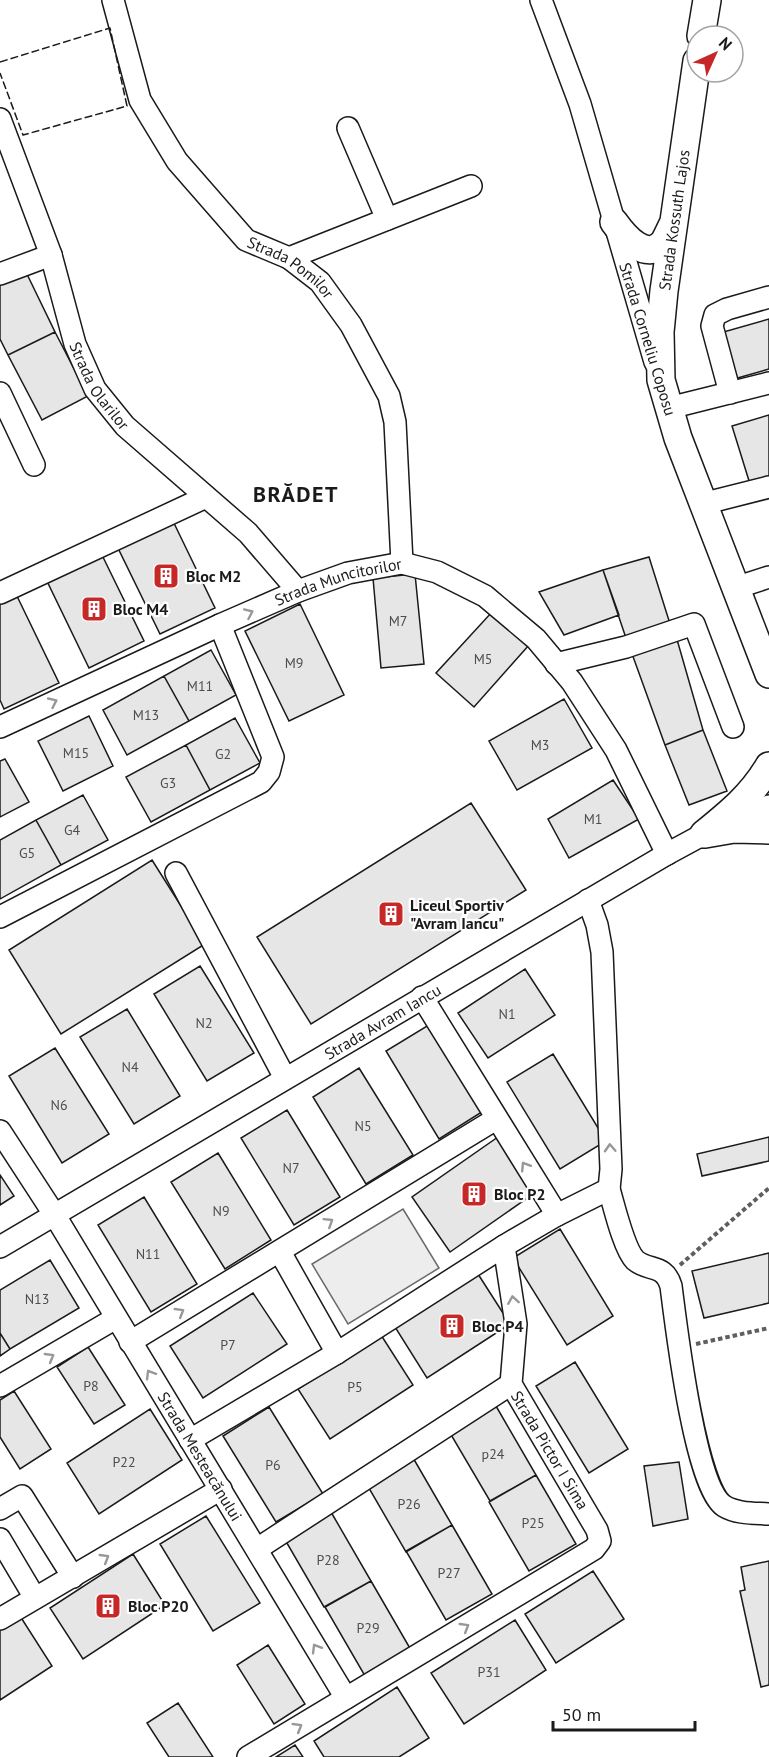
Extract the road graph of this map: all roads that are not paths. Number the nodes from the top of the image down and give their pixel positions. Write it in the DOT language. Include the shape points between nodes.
graph roads {
  1 [pos="113,0"];
  2 [pos="541,0"];
  3 [pos="707,0"];
  4 [pos="703,24"];
  5 [pos="694,84"];
  6 [pos="0,119"];
  7 [pos="348,128"];
  8 [pos="471,186"];
  9 [pos="387,219"];
  10 [pos="614,222"];
  11 [pos="673,224"];
  12 [pos="51,255"];
  13 [pos="290,258"];
  14 [pos="0,274"];
  15 [pos="769,297"];
  16 [pos="661,380"];
  17 [pos="769,383"];
  18 [pos="0,393"];
  19 [pos="730,393"];
  20 [pos="669,408"];
  21 [pos="34,465"];
  22 [pos="769,487"];
  23 [pos="206,497"];
  24 [pos="702,504"];
  25 [pos="402,563"];
  26 [pos="769,577"];
  27 [pos="735,588"];
  28 [pos="298,591"];
  29 [pos="0,593"];
  30 [pos="220,625"];
  31 [pos="556,664"];
  32 [pos="769,674"];
  33 [pos="0,727"];
  34 [pos="734,727"];
  35 [pos="769,766"];
  36 [pos="769,806"];
  37 [pos="769,830"];
  38 [pos="704,834"];
  39 [pos="667,854"];
  40 [pos="176,873"];
  41 [pos="588,900"];
  42 [pos="0,917"];
  43 [pos="422,997"];
  44 [pos="285,1078"];
  45 [pos="496,1119"];
  46 [pos="0,1131"];
  47 [pos="609,1189"];
  48 [pos="54,1214"];
  49 [pos="557,1215"];
  50 [pos="504,1246"];
  51 [pos="0,1247"];
  52 [pos="279,1252"];
  53 [pos="116,1318"];
  54 [pos="130,1342"];
  55 [pos="337,1353"];
  56 [pos="511,1384"];
  57 [pos="0,1386"];
  58 [pos="190,1440"];
  59 [pos="221,1489"];
  60 [pos="0,1509"];
  61 [pos="769,1514"];
  62 [pos="0,1539"];
  63 [pos="256,1549"];
  64 [pos="73,1577"];
  65 [pos="35,1599"];
  66 [pos="0,1619"];
  67 [pos="346,1698"];
  68 [pos="248,1757"];
  1 -- 13 [label="street, Strada Pomilor" via="140,99 177,161 246,240"];
  2 -- 10 [label="street, Strada Corneliu Coposu" via="580,104"];
  3 -- 4 [label="main road"];
  5 -- 11 [label="main road, Strada Kossuth Lajos"];
  6 -- 12 [label="street, Strada Olarilor"];
  7 -- 9 [label="street"];
  8 -- 9 [label="street"];
  9 -- 13 [label="street"];
  10 -- 11 [label="main road" via="626,239 641,249 655,248 663,242"];
  10 -- 16 [label="street, Strada Corneliu Coposu"];
  11 -- 16 [label="main road, Strada Kossuth Lajos" via="660,332"];
  12 -- 14 [label="street"];
  12 -- 23 [label="street, Strada Olarilor" via="75,344 94,389 125,426"];
  13 -- 25 [label="street, Strada Pomilor" via="320,282 351,325 389,396 395,422"];
  15 -- 19 [label="street" via="715,315 712,326"];
  16 -- 20 [label="main road, Strada Corneliu Coposu"];
  17 -- 19 [label="street"];
  18 -- 21 [label="street"];
  19 -- 20 [label="street"];
  20 -- 24 [label="main road, Strada Corneliu Coposu"];
  22 -- 24 [label="street"];
  23 -- 28 [label="street, Strada Olarilor" via="249,533"];
  23 -- 29 [label="street"];
  24 -- 27 [label="main road, Strada Corneliu Coposu"];
  25 -- 28 [label="street, Strada Muncitorilor" via="348,573"];
  25 -- 31 [label="street, Strada Muncitorilor" via="437,572 485,596 536,639"];
  26 -- 27 [label="street"];
  27 -- 32 [label="main road, Strada Corneliu Coposu"];
  30 -- 28 [label="street, Strada Muncitorilor, one-way"];
  33 -- 30 [label="street, Strada Muncitorilor, one-way"];
  30 -- 42 [label="street" via="273,757 269,772 261,782"];
  31 -- 34 [label="street" via="626,647 694,624"];
  31 -- 39 [label="street, Strada Muncitorilor" via="616,750"];
  35 -- 38 [label="main road" via="737,807"];
  36 -- 38 [label="street, Strada Avram Iancu"];
  37 -- 38 [label="main road" via="734,829"];
  38 -- 39 [label="street, Strada Avram Iancu"];
  39 -- 41 [label="street, Strada Avram Iancu"];
  40 -- 44 [label="street"];
  41 -- 43 [label="street, Strada Avram Iancu"];
  47 -- 41 [label="street, one-way" via="602,952"];
  43 -- 44 [label="street, Strada Avram Iancu"];
  43 -- 45 [label="street"];
  44 -- 48 [label="street, Strada Avram Iancu"];
  49 -- 45 [label="street, one-way"];
  52 -- 45 [label="street, one-way"];
  46 -- 48 [label="street, Strada Mesteacănului"];
  47 -- 49 [label="street"];
  47 -- 61 [label="street" via="629,1251 636,1261 668,1276 696,1440 712,1495 737,1512"];
  48 -- 51 [label="street, Strada Avram Iancu"];
  48 -- 53 [label="street, Strada Mesteacănului"];
  49 -- 50 [label="street"];
  50 -- 55 [label="street"];
  56 -- 50 [label="street, Strada Pictor I Sima, one-way" via="516,1324"];
  54 -- 52 [label="street, one-way"];
  52 -- 55 [label="street"];
  53 -- 54 [label="street, Strada Mesteacănului"];
  57 -- 53 [label="street, one-way"];
  58 -- 54 [label="street, Strada Mesteacănului, one-way"];
  55 -- 58 [label="street"];
  56 -- 63 [label="street"];
  67 -- 56 [label="street, Strada Pictor I Sima, one-way" via="594,1549 600,1541"];
  58 -- 59 [label="street, Strada Mesteacănului"];
  59 -- 63 [label="street, Strada Mesteacănului"];
  64 -- 59 [label="street, one-way"];
  60 -- 64 [label="street" via="22,1496"];
  62 -- 65 [label="street"];
  67 -- 63 [label="street, Strada Mesteacănului, one-way"];
  64 -- 65 [label="street"];
  65 -- 66 [label="street"];
  68 -- 67 [label="street, Strada Pictor I Sima, one-way"];
}
